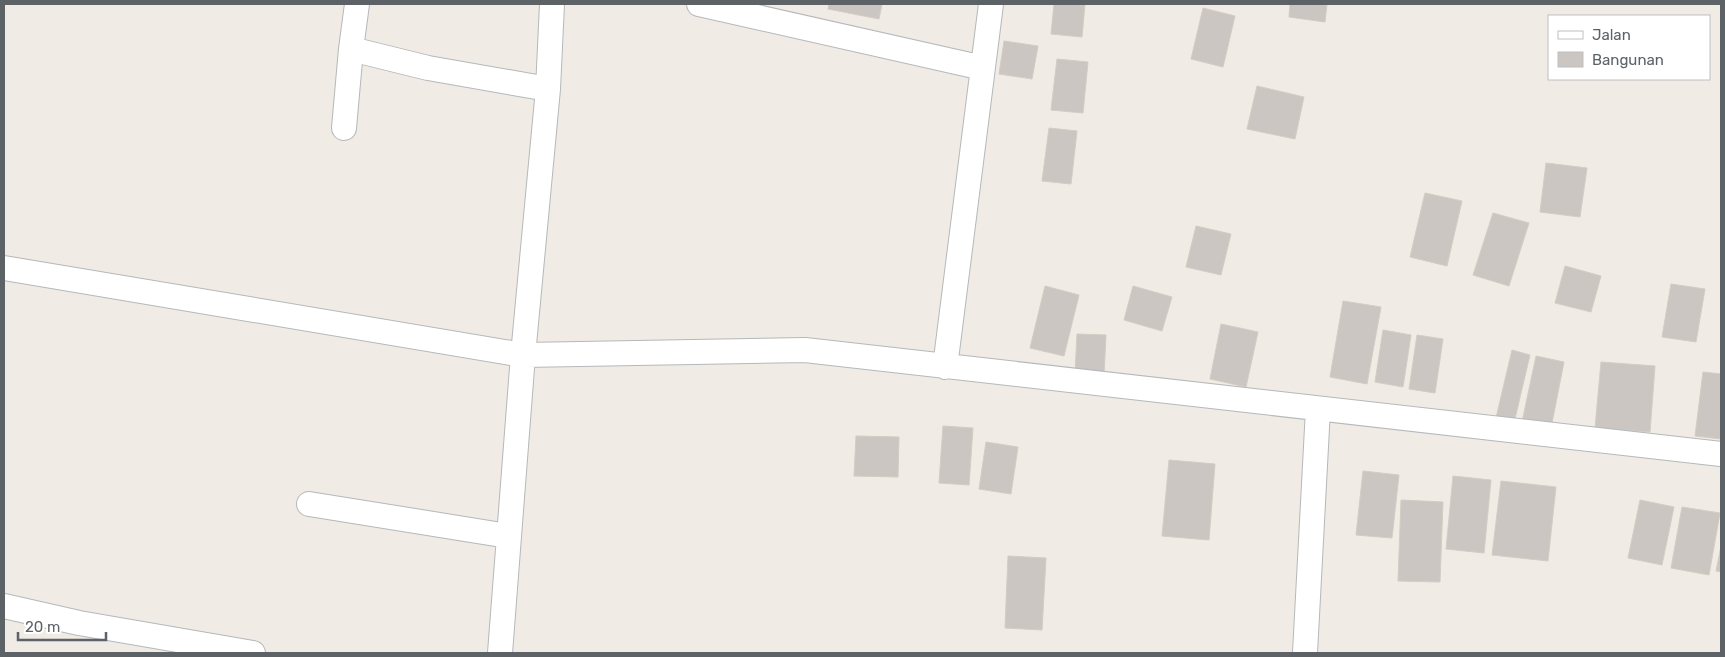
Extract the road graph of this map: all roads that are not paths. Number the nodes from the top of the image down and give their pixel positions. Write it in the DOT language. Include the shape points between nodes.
graph roads {
  1 [pos="357,4"];
  2 [pos="552,4"];
  3 [pos="699,4"];
  4 [pos="991,4"];
  5 [pos="351,49"];
  6 [pos="983,68"];
  7 [pos="548,89"];
  8 [pos="344,128"];
  9 [pos="4,268"];
  10 [pos="523,355"];
  11 [pos="945,367"];
  12 [pos="1318,409"];
  13 [pos="1721,454"];
  14 [pos="309,504"];
  15 [pos="508,536"];
  16 [pos="4,606"];
  17 [pos="253,653"];
  18 [pos="500,653"];
  19 [pos="1305,653"];
  1 -- 5 [label="street"];
  2 -- 7 [label="street"];
  3 -- 6 [label="street"];
  4 -- 6 [label="street"];
  5 -- 7 [label="street" via="428,68"];
  5 -- 8 [label="street"];
  6 -- 11 [label="street"];
  7 -- 10 [label="street"];
  9 -- 10 [label="street"];
  10 -- 11 [label="street" via="805,350"];
  10 -- 15 [label="street"];
  11 -- 12 [label="street"];
  12 -- 13 [label="street"];
  12 -- 19 [label="street"];
  14 -- 15 [label="street"];
  15 -- 18 [label="street"];
  16 -- 17 [label="street" via="79,624"];
}
